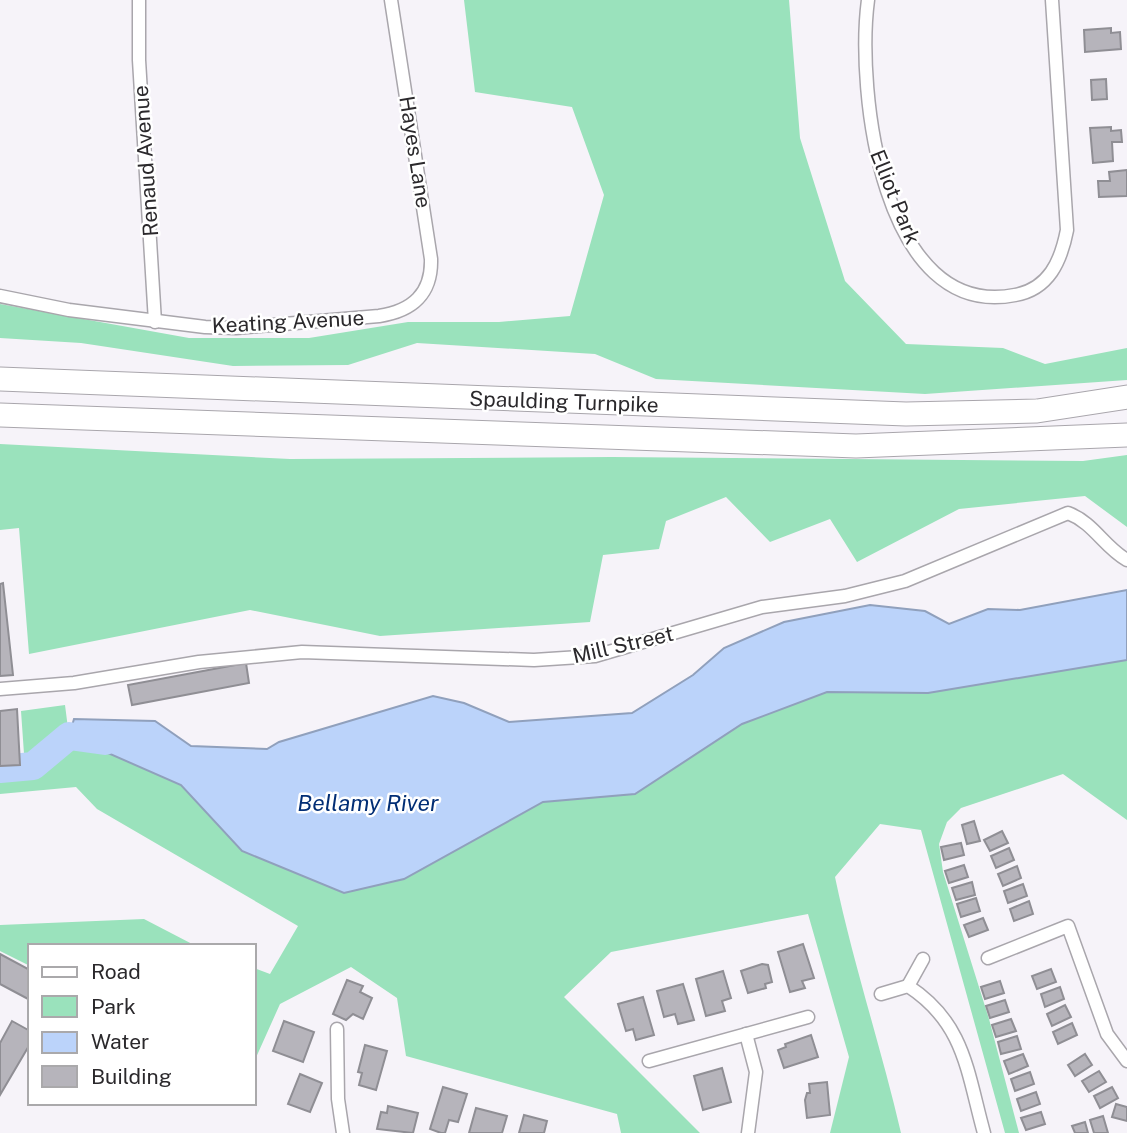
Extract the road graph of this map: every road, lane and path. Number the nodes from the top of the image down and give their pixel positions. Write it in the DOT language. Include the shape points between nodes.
graph roads {
  1 [pos="139,0"];
  2 [pos="391,0"];
  3 [pos="867,0"];
  4 [pos="1052,0"];
  5 [pos="0,296"];
  6 [pos="417,301"];
  7 [pos="155,322"];
  8 [pos="0,379"];
  9 [pos="1127,397"];
  10 [pos="0,415"];
  11 [pos="1127,435"];
  12 [pos="1127,560"];
  13 [pos="0,689"];
  14 [pos="988,958"];
  15 [pos="923,959"];
  16 [pos="908,986"];
  17 [pos="881,994"];
  18 [pos="808,1017"];
  19 [pos="337,1029"];
  20 [pos="746,1034"];
  21 [pos="649,1061"];
  22 [pos="1127,1061"];
  23 [pos="343,1133"];
  24 [pos="748,1133"];
  25 [pos="984,1133"];
  1 -- 7 [label="street, Renaud Avenue"];
  2 -- 6 [label="street, Hayes Lane" via="431,259 429,284"];
  3 -- 4 [label="street, Elliot Park" via="863,64 872,137 904,229 929,270 942,282 975,296 1005,297 1028,293 1045,282 1056,266 1067,230"];
  5 -- 7 [label="street, Keating Avenue"];
  6 -- 7 [label="street, Keating Avenue" via="394,314 248,327"];
  8 -- 9 [label="highway, Spaulding Turnpike" via="906,414 1037,411"];
  10 -- 11 [label="highway, Spaulding Turnpike" via="856,446"];
  12 -- 13 [label="street, Mill Street" via="1088,524 1068,513 905,581 845,596 762,607 595,656 534,660 302,652"];
  14 -- 22 [label="street" via="1068,926 1107,1034"];
  15 -- 16 [label="street"];
  16 -- 17 [label="street"];
  16 -- 25 [label="street" via="945,1017 956,1034"];
  18 -- 20 [label="street"];
  19 -- 23 [label="street"];
  20 -- 21 [label="street"];
  20 -- 24 [label="street" via="756,1072"];
}
